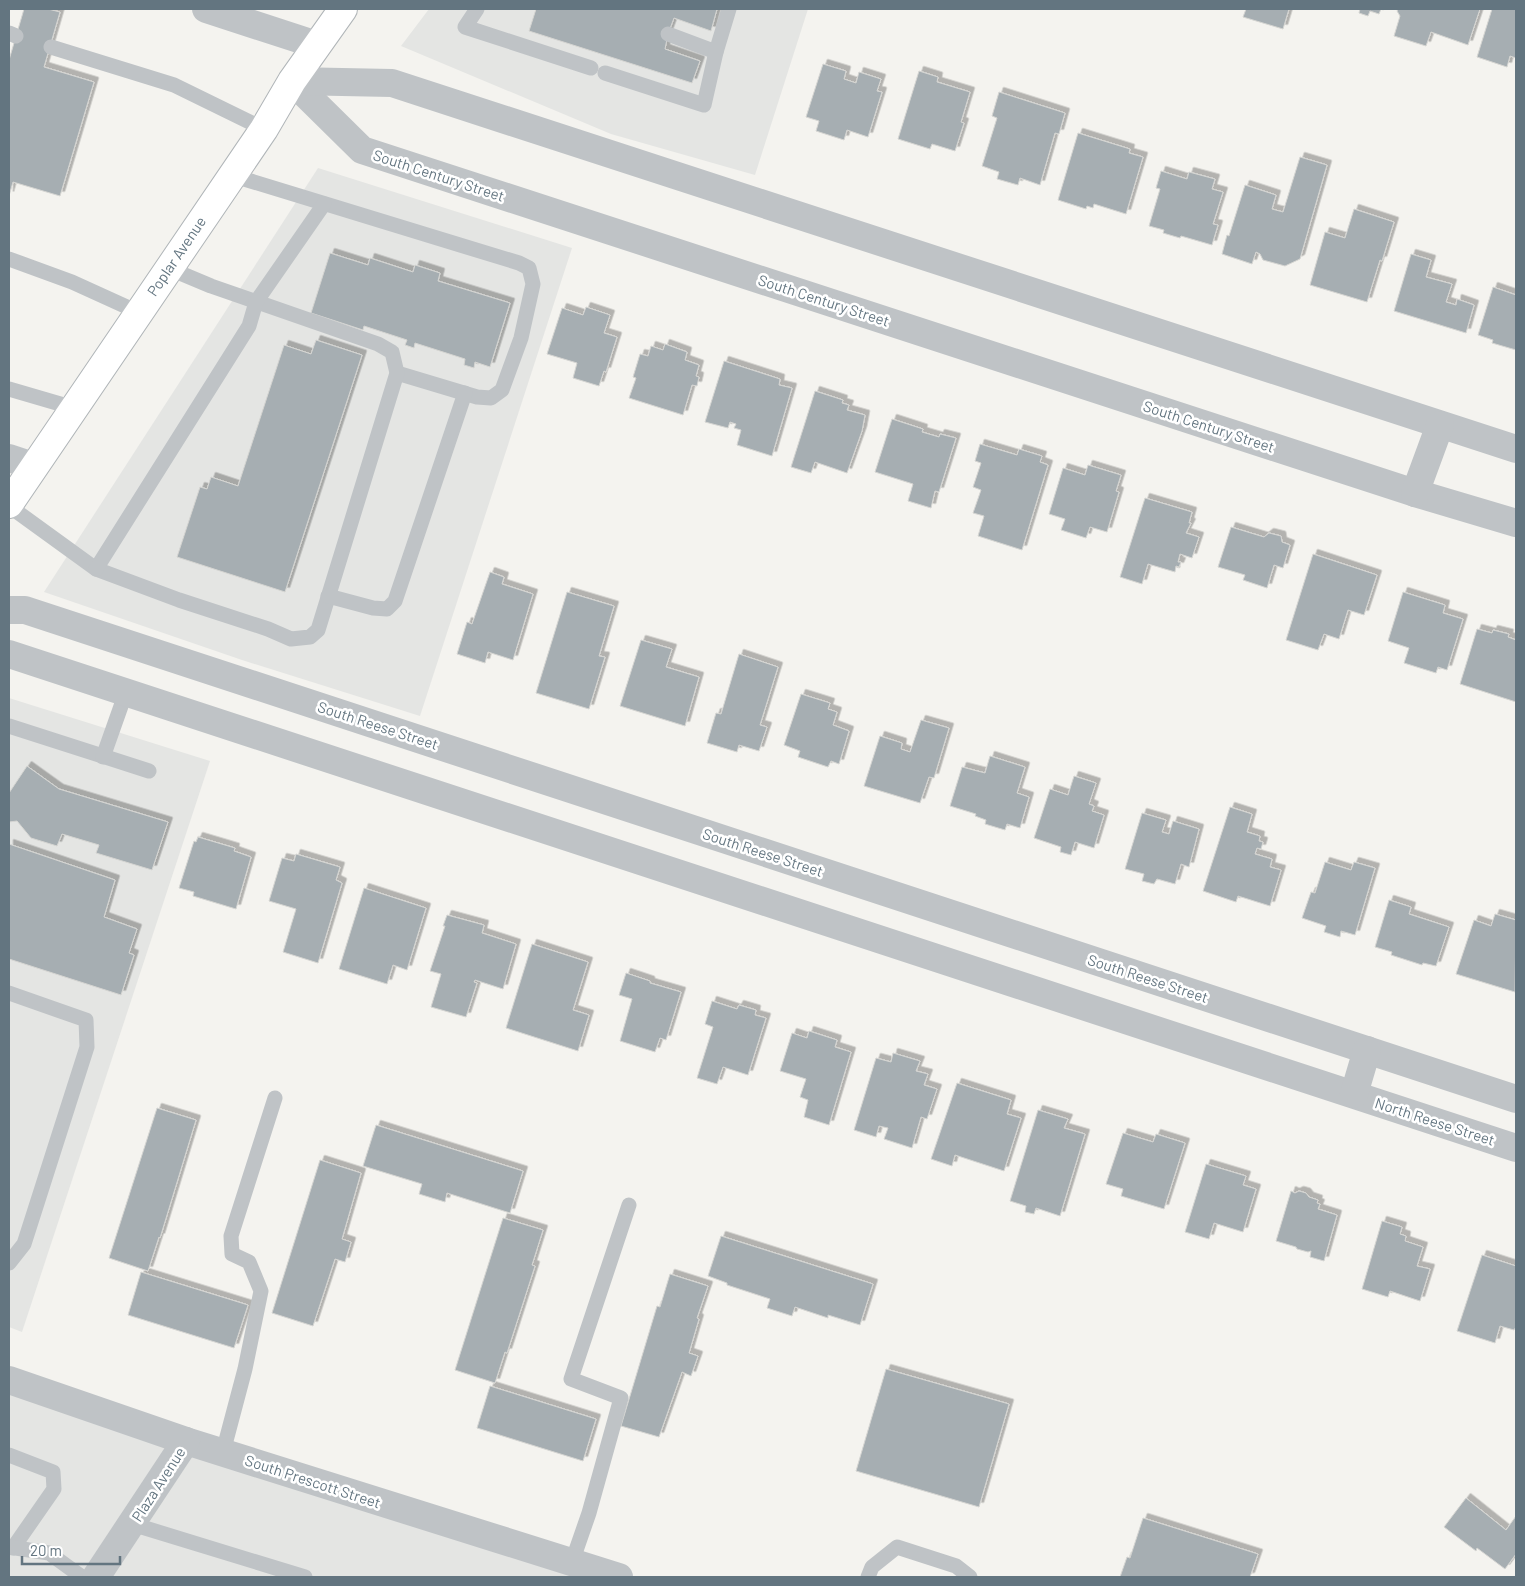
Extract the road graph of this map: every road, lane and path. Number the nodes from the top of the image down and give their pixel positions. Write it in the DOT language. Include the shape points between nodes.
graph roads {
  1 [pos="206,9"];
  2 [pos="343,9"];
  3 [pos="477,9"];
  4 [pos="729,9"];
  5 [pos="668,34"];
  6 [pos="317,45"];
  7 [pos="51,47"];
  8 [pos="716,52"];
  9 [pos="292,82"];
  10 [pos="264,128"];
  11 [pos="231,175"];
  12 [pos="324,204"];
  13 [pos="9,259"];
  14 [pos="168,268"];
  15 [pos="256,302"];
  16 [pos="138,312"];
  17 [pos="396,373"];
  18 [pos="9,389"];
  19 [pos="465,393"];
  20 [pos="74,408"];
  21 [pos="1440,424"];
  22 [pos="1516,449"];
  23 [pos="21,462"];
  24 [pos="1415,493"];
  25 [pos="9,505"];
  26 [pos="1516,523"];
  27 [pos="96,570"];
  28 [pos="328,596"];
  29 [pos="9,610"];
  30 [pos="9,654"];
  31 [pos="126,692"];
  32 [pos="9,726"];
  33 [pos="103,757"];
  34 [pos="150,771"];
  35 [pos="9,993"];
  36 [pos="1367,1050"];
  37 [pos="1354,1094"];
  38 [pos="275,1098"];
  39 [pos="1516,1099"];
  40 [pos="1516,1148"];
  41 [pos="629,1206"];
  42 [pos="9,1263"];
  43 [pos="9,1380"];
  44 [pos="186,1441"];
  45 [pos="223,1452"];
  46 [pos="9,1455"];
  47 [pos="132,1524"];
  48 [pos="11,1547"];
  49 [pos="572,1562"];
  50 [pos="82,1577"];
  51 [pos="96,1577"];
  52 [pos="305,1577"];
  53 [pos="619,1577"];
  54 [pos="868,1577"];
  55 [pos="970,1577"];
  1 -- 6 [label="street"];
  2 -- 6 [label="main road, Poplar Avenue"];
  3 -- 8 [label="lane" via="465,27 704,105"];
  4 -- 8 [label="lane"];
  5 -- 8 [label="lane"];
  6 -- 9 [label="main road, Poplar Avenue"];
  7 -- 10 [label="lane" via="174,86"];
  9 -- 10 [label="main road, Poplar Avenue"];
  9 -- 21 [label="street" via="392,83"];
  9 -- 24 [label="street, South Century Street" via="362,150"];
  10 -- 11 [label="main road, Poplar Avenue"];
  11 -- 12 [label="lane"];
  11 -- 14 [label="main road, Poplar Avenue"];
  12 -- 15 [label="lane"];
  12 -- 19 [label="lane" via="529,268 533,284 521,338 502,390 491,398"];
  13 -- 16 [label="lane" via="72,282"];
  14 -- 15 [label="lane"];
  14 -- 16 [label="main road, Poplar Avenue"];
  15 -- 17 [label="lane" via="378,344 392,352"];
  15 -- 27 [label="lane" via="249,326"];
  16 -- 20 [label="main road, Poplar Avenue"];
  17 -- 19 [label="lane"];
  17 -- 28 [label="lane"];
  18 -- 20 [label="lane"];
  19 -- 28 [label="lane" via="396,602 387,609 373,608"];
  20 -- 23 [label="main road, Poplar Avenue"];
  21 -- 22 [label="street"];
  21 -- 24 [label="street"];
  23 -- 25 [label="main road, Poplar Avenue"];
  24 -- 26 [label="street, South Century Street"];
  25 -- 27 [label="lane"];
  27 -- 28 [label="lane" via="291,639 310,638 318,630"];
  29 -- 36 [label="street, South Reese Street" via="25,610"];
  30 -- 31 [label="street"];
  31 -- 33 [label="lane"];
  31 -- 37 [label="street"];
  32 -- 33 [label="lane"];
  33 -- 34 [label="lane"];
  35 -- 42 [label="lane" via="86,1020 87,1047 24,1244"];
  36 -- 37 [label="street"];
  36 -- 39 [label="street, South Reese Street"];
  37 -- 40 [label="street, North Reese Street"];
  38 -- 45 [label="lane" via="231,1236 232,1254 249,1262 261,1291"];
  41 -- 49 [label="lane" via="571,1379 620,1398 590,1513"];
  43 -- 44 [label="street, South Prescott Street"];
  44 -- 45 [label="street, South Prescott Street"];
  44 -- 47 [label="street, Plaza Avenue"];
  45 -- 49 [label="street, South Prescott Street"];
  46 -- 48 [label="lane" via="53,1472 54,1489"];
  47 -- 51 [label="street, Plaza Avenue"];
  47 -- 52 [label="lane"];
  48 -- 50 [label="lane" via="49,1553"];
  49 -- 53 [label="street, South Prescott Street"];
  54 -- 55 [label="lane" via="872,1567 897,1547 956,1566"];
}
